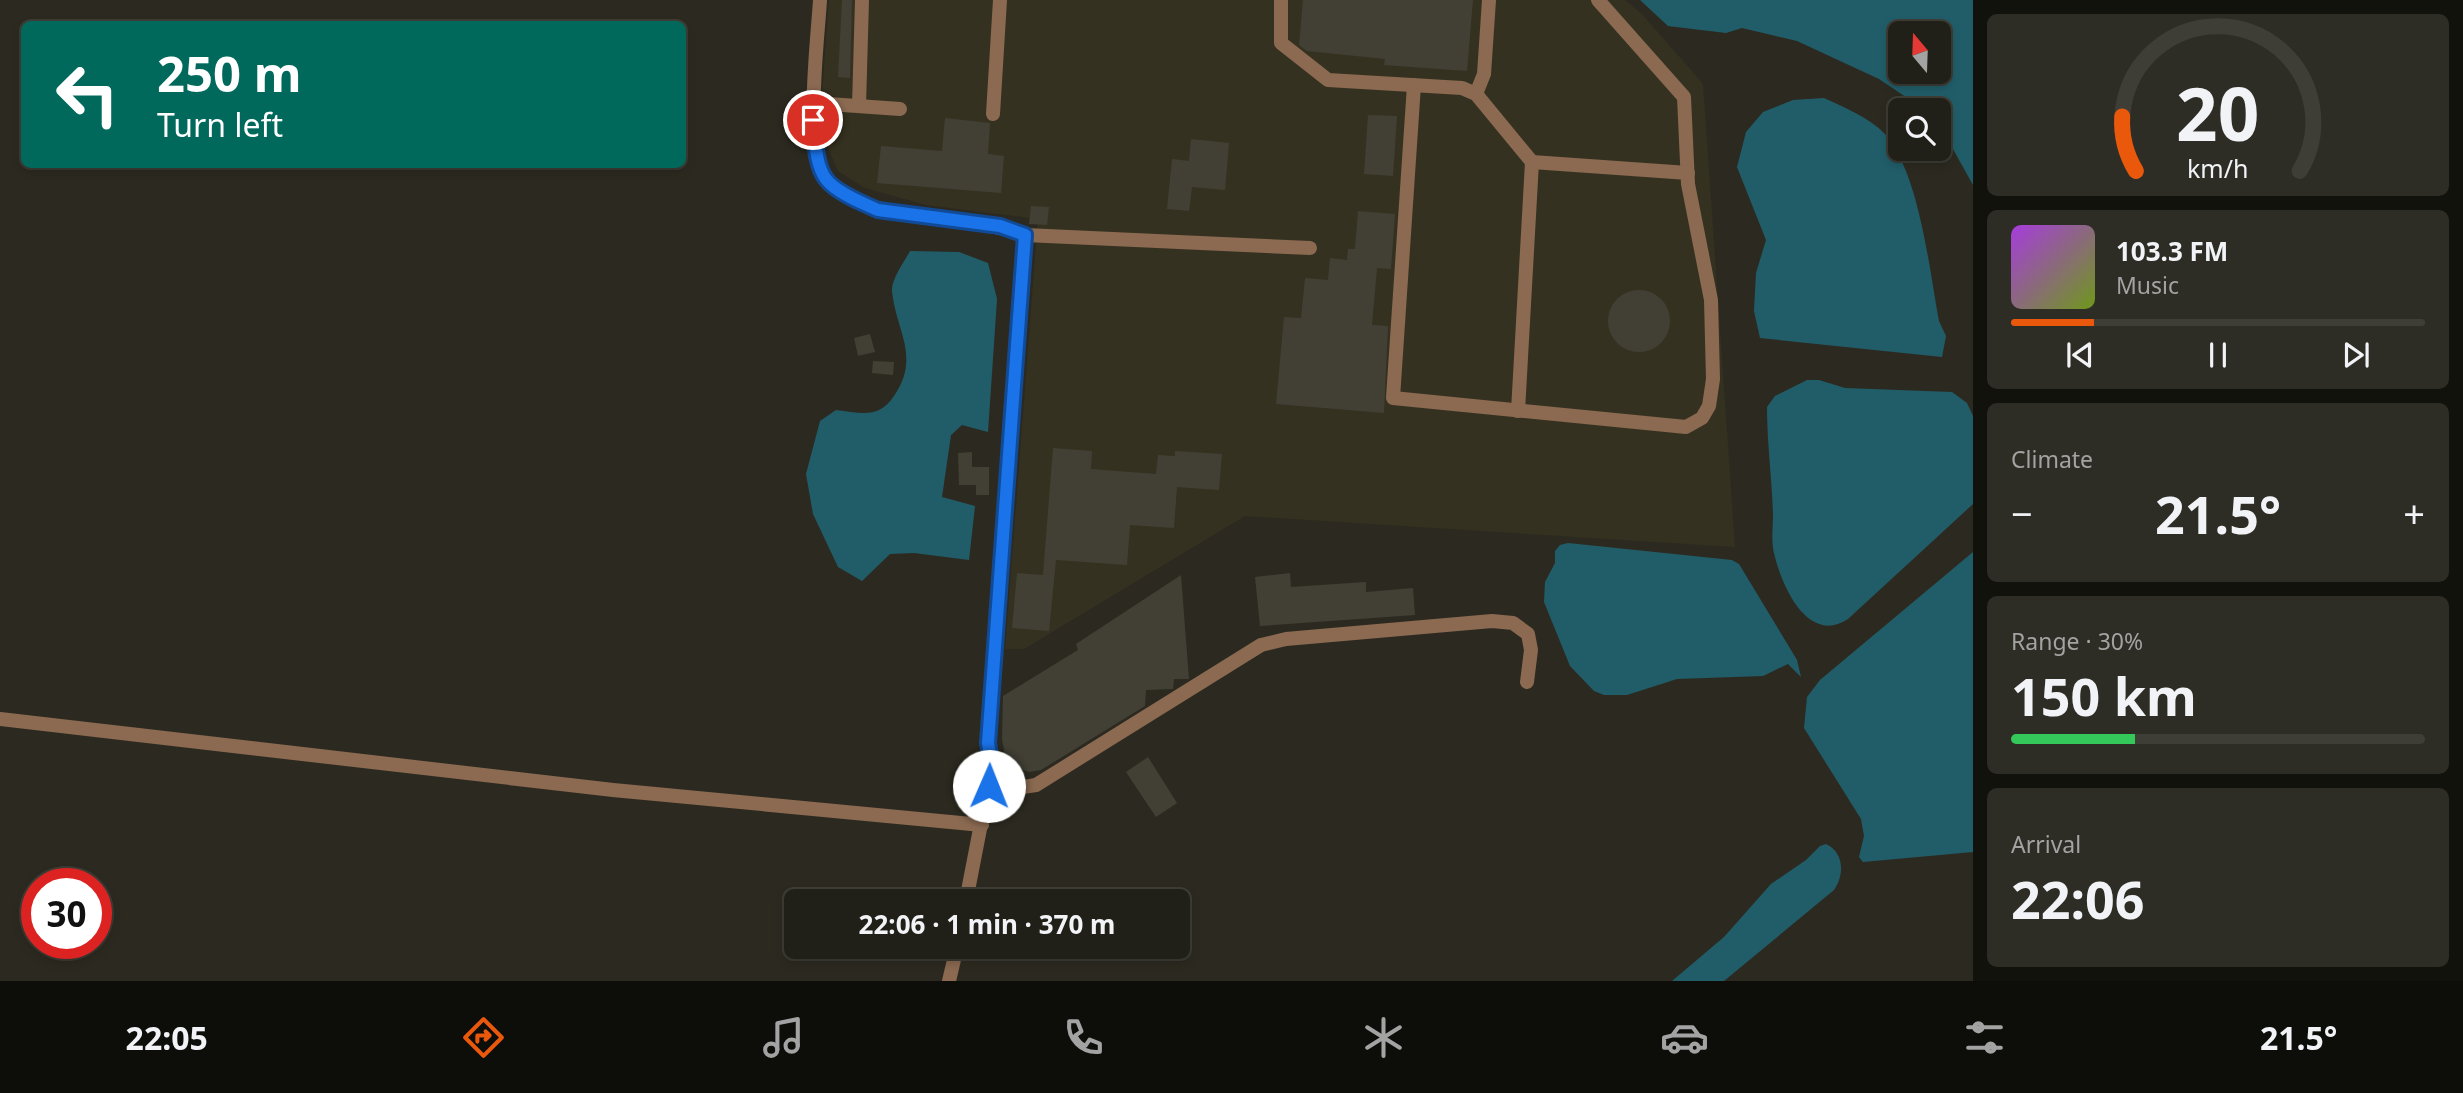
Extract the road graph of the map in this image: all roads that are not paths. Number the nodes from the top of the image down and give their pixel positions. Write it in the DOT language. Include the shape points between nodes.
graph roads {
  1 [pos="820,0"];
  2 [pos="862,0"];
  3 [pos="1000,0"];
  4 [pos="1281,0"];
  5 [pos="1489,0"];
  6 [pos="1598,0"];
  7 [pos="1413,85"];
  8 [pos="1476,94"];
  9 [pos="814,103"];
  10 [pos="859,106"];
  11 [pos="900,109"];
  12 [pos="993,114"];
  13 [pos="1532,162"];
  14 [pos="1688,173"];
  15 [pos="1025,235"];
  16 [pos="1310,248"];
  17 [pos="1518,411"];
  18 [pos="1527,682"];
  19 [pos="0,719"];
  20 [pos="992,767"];
  21 [pos="982,825"];
  22 [pos="969,889"];
  23 [pos="954,959"];
  24 [pos="949,981"];
  1 -- 9 [label="street"];
  2 -- 10 [label="street"];
  3 -- 12 [label="street"];
  4 -- 7 [label="street" via="1281,43 1328,80"];
  5 -- 8 [label="street" via="1484,74"];
  6 -- 14 [label="street" via="1684,97"];
  7 -- 8 [label="street" via="1462,88"];
  7 -- 17 [label="street" via="1393,398"];
  8 -- 13 [label="street"];
  9 -- 10 [label="street"];
  9 -- 15 [label="street" via="817,153 825,179 849,196 878,210 1000,226"];
  10 -- 11 [label="street"];
  13 -- 14 [label="street"];
  13 -- 17 [label="street"];
  14 -- 17 [label="street" via="1711,300 1713,379 1702,418 1686,427"];
  15 -- 16 [label="street"];
  15 -- 20 [label="street" via="988,743"];
  18 -- 20 [label="street" via="1528,634 1514,623 1492,621 1286,639 1261,645 1036,785 1016,788"];
  19 -- 21 [label="street" via="613,790"];
  20 -- 21 [label="street"];
  21 -- 22 [label="street"];
  23 -- 24 [label="street"];
}
